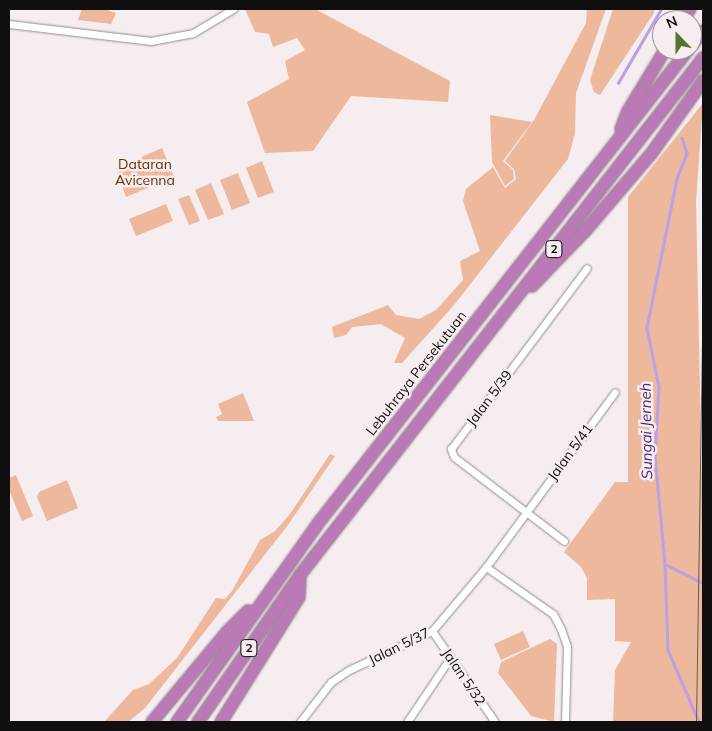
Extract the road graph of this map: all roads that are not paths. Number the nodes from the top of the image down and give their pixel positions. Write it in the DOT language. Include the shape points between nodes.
graph roads {
  1 [pos="233,9"];
  2 [pos="9,24"];
  3 [pos="703,58"];
  4 [pos="659,60"];
  5 [pos="680,60"];
  6 [pos="703,81"];
  7 [pos="617,140"];
  8 [pos="587,268"];
  9 [pos="513,301"];
  10 [pos="615,392"];
  11 [pos="526,512"];
  12 [pos="564,541"];
  13 [pos="486,567"];
  14 [pos="300,575"];
  15 [pos="268,592"];
  16 [pos="432,631"];
  17 [pos="450,658"];
  18 [pos="152,722"];
  19 [pos="178,722"];
  20 [pos="198,722"];
  21 [pos="221,722"];
  22 [pos="300,722"];
  23 [pos="408,722"];
  24 [pos="495,722"];
  25 [pos="565,722"];
  1 -- 2 [label="street" via="193,33 151,41"];
  3 -- 9 [label="highway, 2"];
  4 -- 7 [label="highway" via="628,111"];
  5 -- 7 [label="highway, Lebuhraya Persekutuan / 2"];
  6 -- 9 [label="highway" via="651,154 544,276"];
  7 -- 15 [label="highway, Lebuhraya Persekutuan / 2"];
  8 -- 11 [label="street, Jalan 5/39" via="451,449 454,457"];
  9 -- 14 [label="highway, 2"];
  10 -- 11 [label="street, Jalan 5/41"];
  11 -- 12 [label="street"];
  11 -- 13 [label="street, Jalan 5/37"];
  13 -- 16 [label="street, Jalan 5/37"];
  13 -- 25 [label="street" via="553,614 561,628 567,646"];
  14 -- 20 [label="highway, 2"];
  14 -- 21 [label="highway" via="298,597"];
  15 -- 18 [label="highway" via="227,632"];
  15 -- 19 [label="highway, Lebuhraya Persekutuan / 2"];
  16 -- 17 [label="street, Jalan 5/32"];
  16 -- 22 [label="street, Jalan 5/37" via="349,670 331,682"];
  17 -- 23 [label="street"];
  17 -- 24 [label="street, Jalan 5/32"];
}
